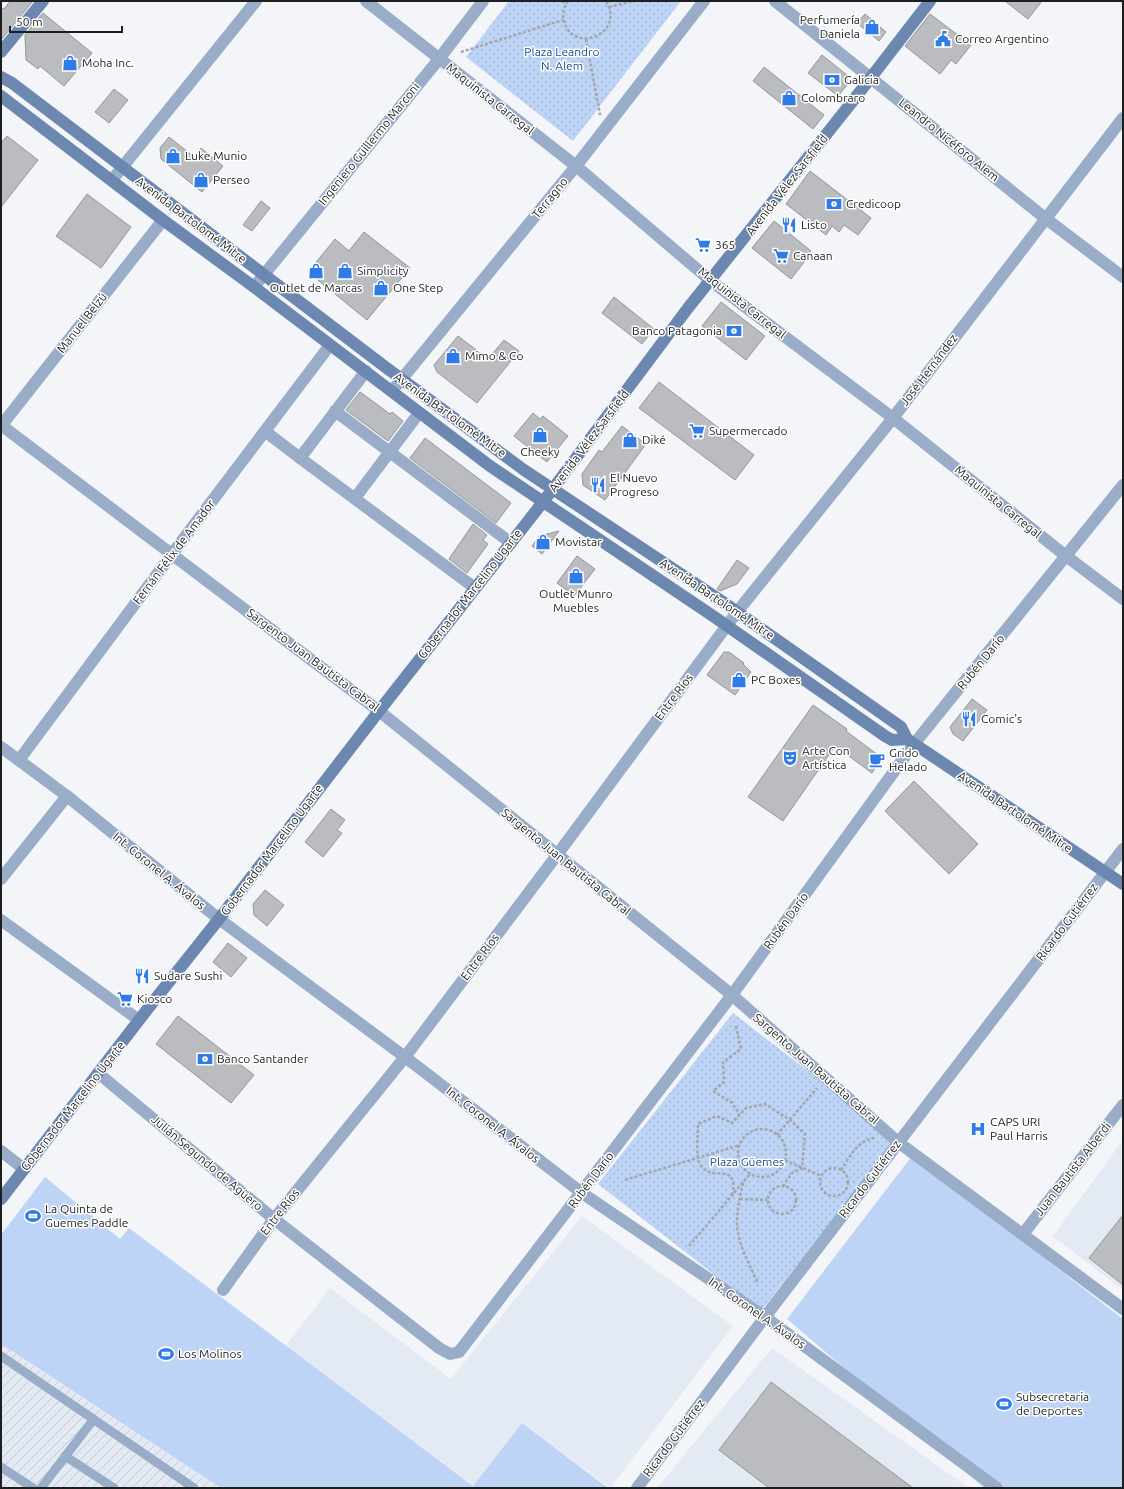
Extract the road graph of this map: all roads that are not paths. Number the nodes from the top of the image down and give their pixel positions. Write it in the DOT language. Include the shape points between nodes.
graph roads {
  1 [pos="43,1"];
  2 [pos="256,1"];
  3 [pos="366,1"];
  4 [pos="483,1"];
  5 [pos="704,1"];
  6 [pos="775,1"];
  7 [pos="930,1"];
  8 [pos="1,52"];
  9 [pos="439,59"];
  10 [pos="1,77"];
  11 [pos="871,77"];
  12 [pos="1,96"];
  13 [pos="1123,118"];
  14 [pos="576,166"];
  15 [pos="122,168"];
  16 [pos="112,180"];
  17 [pos="1045,218"];
  18 [pos="163,220"];
  19 [pos="264,275"];
  20 [pos="1123,278"];
  21 [pos="711,281"];
  22 [pos="254,287"];
  23 [pos="330,345"];
  24 [pos="366,371"];
  25 [pos="401,379"];
  26 [pos="392,391"];
  27 [pos="335,411"];
  28 [pos="420,413"];
  29 [pos="893,418"];
  30 [pos="1,425"];
  31 [pos="266,432"];
  32 [pos="390,452"];
  33 [pos="300,458"];
  34 [pos="1123,486"];
  35 [pos="553,489"];
  36 [pos="354,498"];
  37 [pos="543,502"];
  38 [pos="511,543"];
  39 [pos="172,554"];
  40 [pos="1066,556"];
  41 [pos="475,588"];
  42 [pos="1123,599"];
  43 [pos="732,619"];
  44 [pos="379,711"];
  45 [pos="911,742"];
  46 [pos="1,747"];
  47 [pos="19,760"];
  48 [pos="67,796"];
  49 [pos="1123,849"];
  50 [pos="557,855"];
  51 [pos="1105,872"];
  52 [pos="1,879"];
  53 [pos="1123,884"];
  54 [pos="219,919"];
  55 [pos="1,920"];
  56 [pos="732,995"];
  57 [pos="139,1020"];
  58 [pos="405,1057"];
  59 [pos="98,1073"];
  60 [pos="1123,1105"];
  61 [pos="898,1142"];
  62 [pos="1,1151"];
  63 [pos="24,1169"];
  64 [pos="582,1193"];
  65 [pos="1,1199"];
  66 [pos="274,1219"];
  67 [pos="1023,1234"];
  68 [pos="223,1290"];
  69 [pos="1123,1309"];
  70 [pos="764,1317"];
  71 [pos="450,1354"];
  72 [pos="1,1356"];
  73 [pos="93,1420"];
  74 [pos="65,1456"];
  75 [pos="1,1467"];
  76 [pos="33,1488"];
  77 [pos="41,1488"];
  78 [pos="114,1488"];
  79 [pos="194,1488"];
  80 [pos="637,1488"];
  81 [pos="997,1488"];
  1 -- 8 [label="main road"];
  2 -- 15 [label="street"];
  3 -- 9 [label="street, Maquinista Carregal"];
  4 -- 9 [label="street, Ingeniero Guillermo Marconi"];
  5 -- 14 [label="street, Terragno"];
  6 -- 11 [label="street, Leandro Nicéforo Alem"];
  7 -- 11 [label="main road, Avenida Vélez Sarsfield"];
  9 -- 14 [label="street, Maquinista Carregal"];
  9 -- 19 [label="street, Ingeniero Guillermo Marconi"];
  10 -- 15 [label="main road, Avenida Bartolomé Mitre"];
  11 -- 17 [label="street, Leandro Nicéforo Alem"];
  11 -- 21 [label="main road, Avenida Vélez Sarsfield"];
  12 -- 16 [label="main road, Avenida Bartolomé Mitre"];
  13 -- 17 [label="street, José Hernández"];
  14 -- 21 [label="street, Maquinista Carregal"];
  14 -- 25 [label="street, Terragno"];
  15 -- 16 [label="street"];
  15 -- 19 [label="main road, Avenida Bartolomé Mitre"];
  16 -- 18 [label="main road, Avenida Bartolomé Mitre"];
  17 -- 20 [label="street, Leandro Nicéforo Alem"];
  17 -- 29 [label="street, José Hernández"];
  18 -- 22 [label="main road, Avenida Bartolomé Mitre"];
  18 -- 30 [label="street, Manuel Belzú"];
  19 -- 22 [label="street, Ingeniero Guillermo Marconi"];
  19 -- 25 [label="main road, Avenida Bartolomé Mitre"];
  21 -- 29 [label="street, Maquinista Carregal"];
  21 -- 35 [label="main road, Avenida Vélez Sarsfield"];
  22 -- 23 [label="main road, Avenida Bartolomé Mitre"];
  23 -- 24 [label="main road, Avenida Bartolomé Mitre"];
  23 -- 31 [label="street, Fernán Félix de Amador"];
  24 -- 26 [label="main road, Avenida Bartolomé Mitre"];
  24 -- 27 [label="street"];
  25 -- 26 [label="street, Terragno"];
  25 -- 35 [label="main road, Avenida Bartolomé Mitre"];
  26 -- 28 [label="main road, Avenida Bartolomé Mitre"];
  27 -- 32 [label="street"];
  27 -- 33 [label="street"];
  28 -- 32 [label="street"];
  28 -- 37 [label="main road, Avenida Bartolomé Mitre"];
  29 -- 40 [label="street, Maquinista Carregal"];
  29 -- 43 [label="street, José Hernández"];
  30 -- 39 [label="street, Sargento Juan Bautista Cabral"];
  31 -- 33 [label="street"];
  31 -- 39 [label="street, Fernán Félix de Amador"];
  32 -- 36 [label="street"];
  32 -- 38 [label="street"];
  33 -- 36 [label="street"];
  34 -- 40 [label="street, Rubén Darío"];
  35 -- 37 [label="main road, Avenida Vélez Sarsfield"];
  35 -- 43 [label="main road, Avenida Bartolomé Mitre"];
  36 -- 41 [label="street"];
  37 -- 38 [label="main road, Gobernador Marcelino Ugarte"];
  37 -- 43 [label="main road, Avenida Bartolomé Mitre"];
  38 -- 41 [label="main road, Gobernador Marcelino Ugarte"];
  39 -- 44 [label="street, Sargento Juan Bautista Cabral"];
  39 -- 47 [label="street, Fernán Félix de Amador"];
  40 -- 42 [label="street, Maquinista Carregal"];
  40 -- 45 [label="street, Rubén Darío"];
  41 -- 44 [label="main road, Gobernador Marcelino Ugarte"];
  43 -- 45 [label="main road, Avenida Bartolomé Mitre" via="901,728"];
  43 -- 45 [label="main road, Avenida Bartolomé Mitre" via="885,736 892,740"];
  43 -- 50 [label="street, Entre Ríos"];
  44 -- 50 [label="street, Sargento Juan Bautista Cabral"];
  44 -- 54 [label="main road, Gobernador Marcelino Ugarte"];
  45 -- 51 [label="main road, Avenida Bartolomé Mitre"];
  45 -- 56 [label="street, Rubén Darío"];
  46 -- 47 [label="street, Int. Coronel A. Ávalos"];
  47 -- 48 [label="street, Int. Coronel A. Ávalos"];
  48 -- 52 [label="street"];
  48 -- 54 [label="street, Int. Coronel A. Ávalos"];
  49 -- 51 [label="street, Ricardo Gutiérrez"];
  50 -- 56 [label="street, Sargento Juan Bautista Cabral"];
  50 -- 58 [label="street, Entre Ríos"];
  51 -- 53 [label="main road, Avenida Bartolomé Mitre"];
  51 -- 61 [label="street, Ricardo Gutiérrez"];
  54 -- 57 [label="main road, Gobernador Marcelino Ugarte"];
  54 -- 58 [label="street, Int. Coronel A. Ávalos"];
  55 -- 57 [label="street"];
  56 -- 61 [label="street, Sargento Juan Bautista Cabral"];
  56 -- 64 [label="street, Rubén Darío"];
  57 -- 59 [label="main road, Gobernador Marcelino Ugarte"];
  58 -- 64 [label="street, Int. Coronel A. Ávalos"];
  58 -- 66 [label="street, Entre Ríos"];
  59 -- 63 [label="main road, Gobernador Marcelino Ugarte"];
  59 -- 66 [label="street, Julián Segundo de Agüero"];
  60 -- 67 [label="street, Juan Bautista Alberdi"];
  61 -- 67 [label="street, Sargento Juan Bautista Cabral"];
  61 -- 70 [label="street, Ricardo Gutiérrez"];
  62 -- 63 [label="street"];
  63 -- 65 [label="main road, Gobernador Marcelino Ugarte"];
  64 -- 70 [label="street, Int. Coronel A. Ávalos"];
  64 -- 71 [label="street, Rubén Darío" via="459,1352"];
  66 -- 68 [label="street, Entre Ríos"];
  66 -- 71 [label="street, Julián Segundo de Agüero"];
  67 -- 69 [label="street, Sargento Juan Bautista Cabral"];
  70 -- 80 [label="street, Ricardo Gutiérrez"];
  70 -- 81 [label="street, Int. Coronel A. Ávalos"];
  72 -- 73 [label="lane"];
  73 -- 74 [label="lane"];
  73 -- 79 [label="lane"];
  74 -- 77 [label="lane"];
  74 -- 78 [label="lane"];
  75 -- 76 [label="lane"];
}
